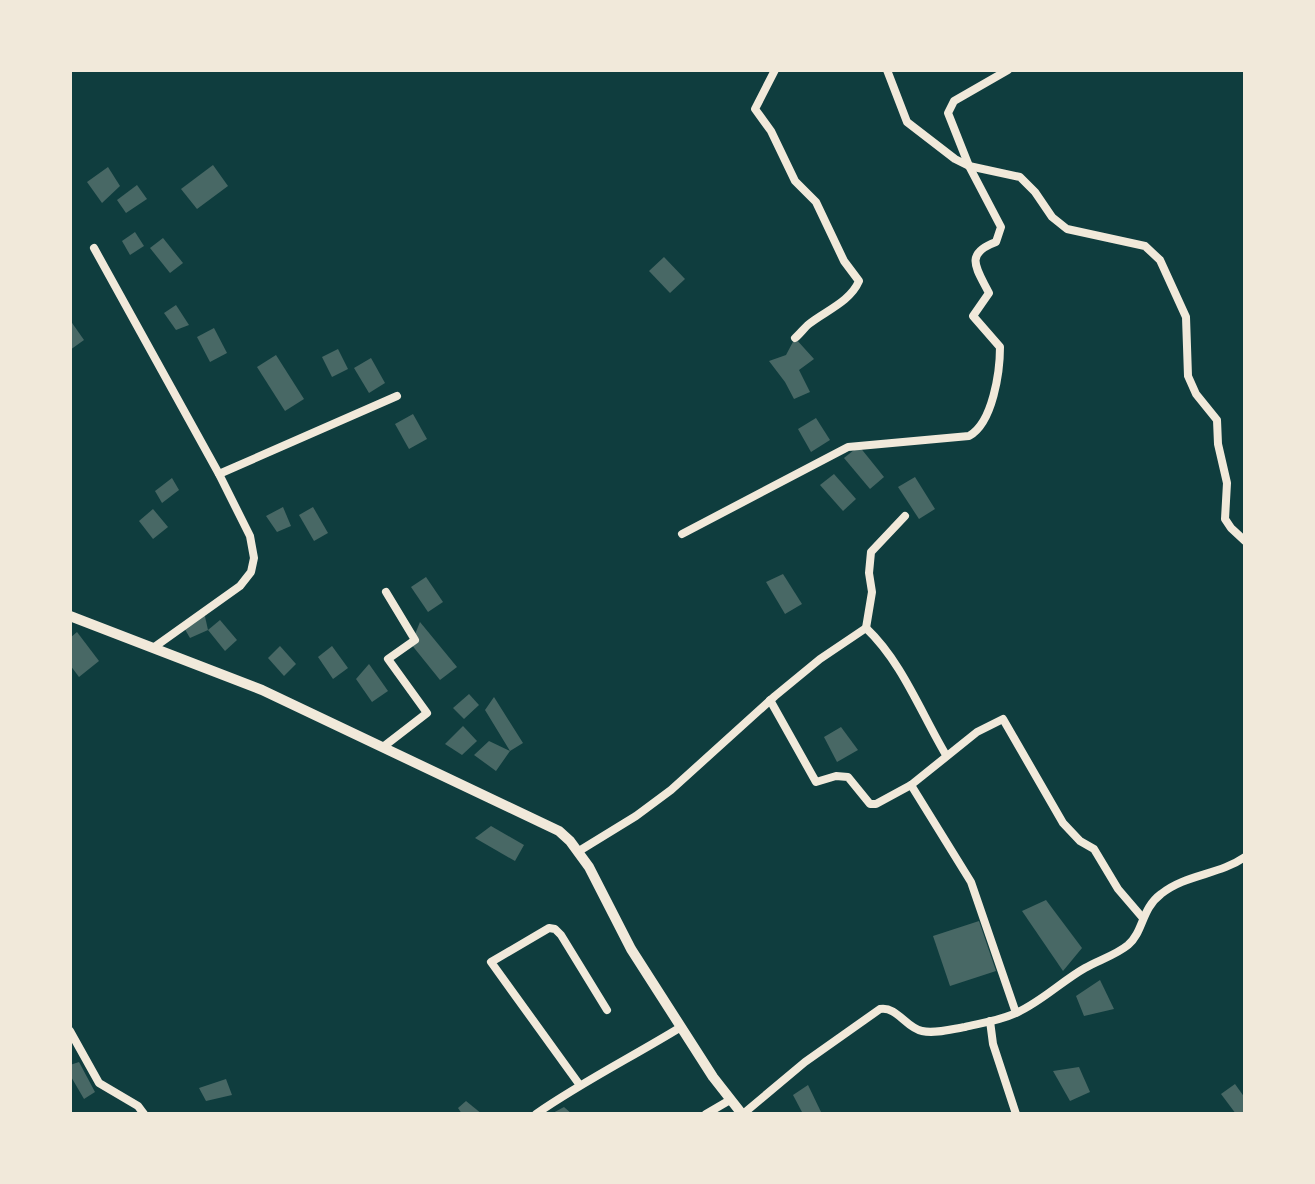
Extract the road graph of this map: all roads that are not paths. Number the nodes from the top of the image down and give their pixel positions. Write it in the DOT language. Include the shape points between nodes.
graph roads {
  1 [pos="775,70"];
  2 [pos="887,70"];
  3 [pos="1008,70"];
  4 [pos="969,166"];
  5 [pos="94,248"];
  6 [pos="795,338"];
  7 [pos="397,396"];
  8 [pos="219,474"];
  9 [pos="905,516"];
  10 [pos="682,534"];
  11 [pos="1245,541"];
  12 [pos="386,592"];
  13 [pos="70,616"];
  14 [pos="866,628"];
  15 [pos="153,648"];
  16 [pos="770,700"];
  17 [pos="383,747"];
  18 [pos="946,755"];
  19 [pos="911,785"];
  20 [pos="579,851"];
  21 [pos="1245,857"];
  22 [pos="1142,917"];
  23 [pos="607,1010"];
  24 [pos="1016,1013"];
  25 [pos="990,1021"];
  26 [pos="681,1027"];
  27 [pos="70,1031"];
  28 [pos="579,1084"];
  29 [pos="730,1100"];
  30 [pos="144,1114"];
  31 [pos="536,1114"];
  32 [pos="706,1114"];
  33 [pos="742,1114"];
  34 [pos="1016,1114"];
  1 -- 6 [label="street" via="755,109 795,181 816,202 859,281"];
  2 -- 4 [label="street" via="909,126"];
  3 -- 4 [label="street" via="949,107"];
  4 -- 10 [label="street" via="1001,227 996,242 976,253 975,259 989,293 973,316 1000,347 999,378 975,433 848,447"];
  4 -- 11 [label="street" via="1020,177 1067,229 1145,246 1160,260 1186,317 1188,376 1217,420 1227,483 1225,519"];
  5 -- 8 [label="street"];
  7 -- 8 [label="street"];
  8 -- 15 [label="street" via="250,536 251,572 240,586"];
  9 -- 14 [label="street" via="872,550"];
  12 -- 17 [label="street" via="415,640 388,659 427,713"];
  13 -- 15 [label="street"];
  14 -- 16 [label="street"];
  14 -- 18 [label="street" via="902,674"];
  15 -- 17 [label="street" via="262,690"];
  16 -- 19 [label="street" via="816,782 848,777 870,804"];
  16 -- 20 [label="street" via="671,790"];
  17 -- 20 [label="street" via="559,831"];
  18 -- 19 [label="street"];
  18 -- 22 [label="street" via="987,725 1005,720 1063,823 1099,855"];
  19 -- 24 [label="street" via="976,894"];
  20 -- 26 [label="street" via="631,949"];
  21 -- 22 [label="street" via="1182,880 1160,894"];
  22 -- 24 [label="street" via="1128,945"];
  23 -- 28 [label="street" via="555,929 491,962"];
  24 -- 25 [label="street"];
  25 -- 33 [label="street" via="931,1032 880,1009"];
  25 -- 34 [label="street"];
  26 -- 28 [label="street"];
  26 -- 29 [label="street"];
  27 -- 30 [label="street" via="101,1085"];
  28 -- 31 [label="street"];
  29 -- 32 [label="street"];
  29 -- 33 [label="street"];
}
